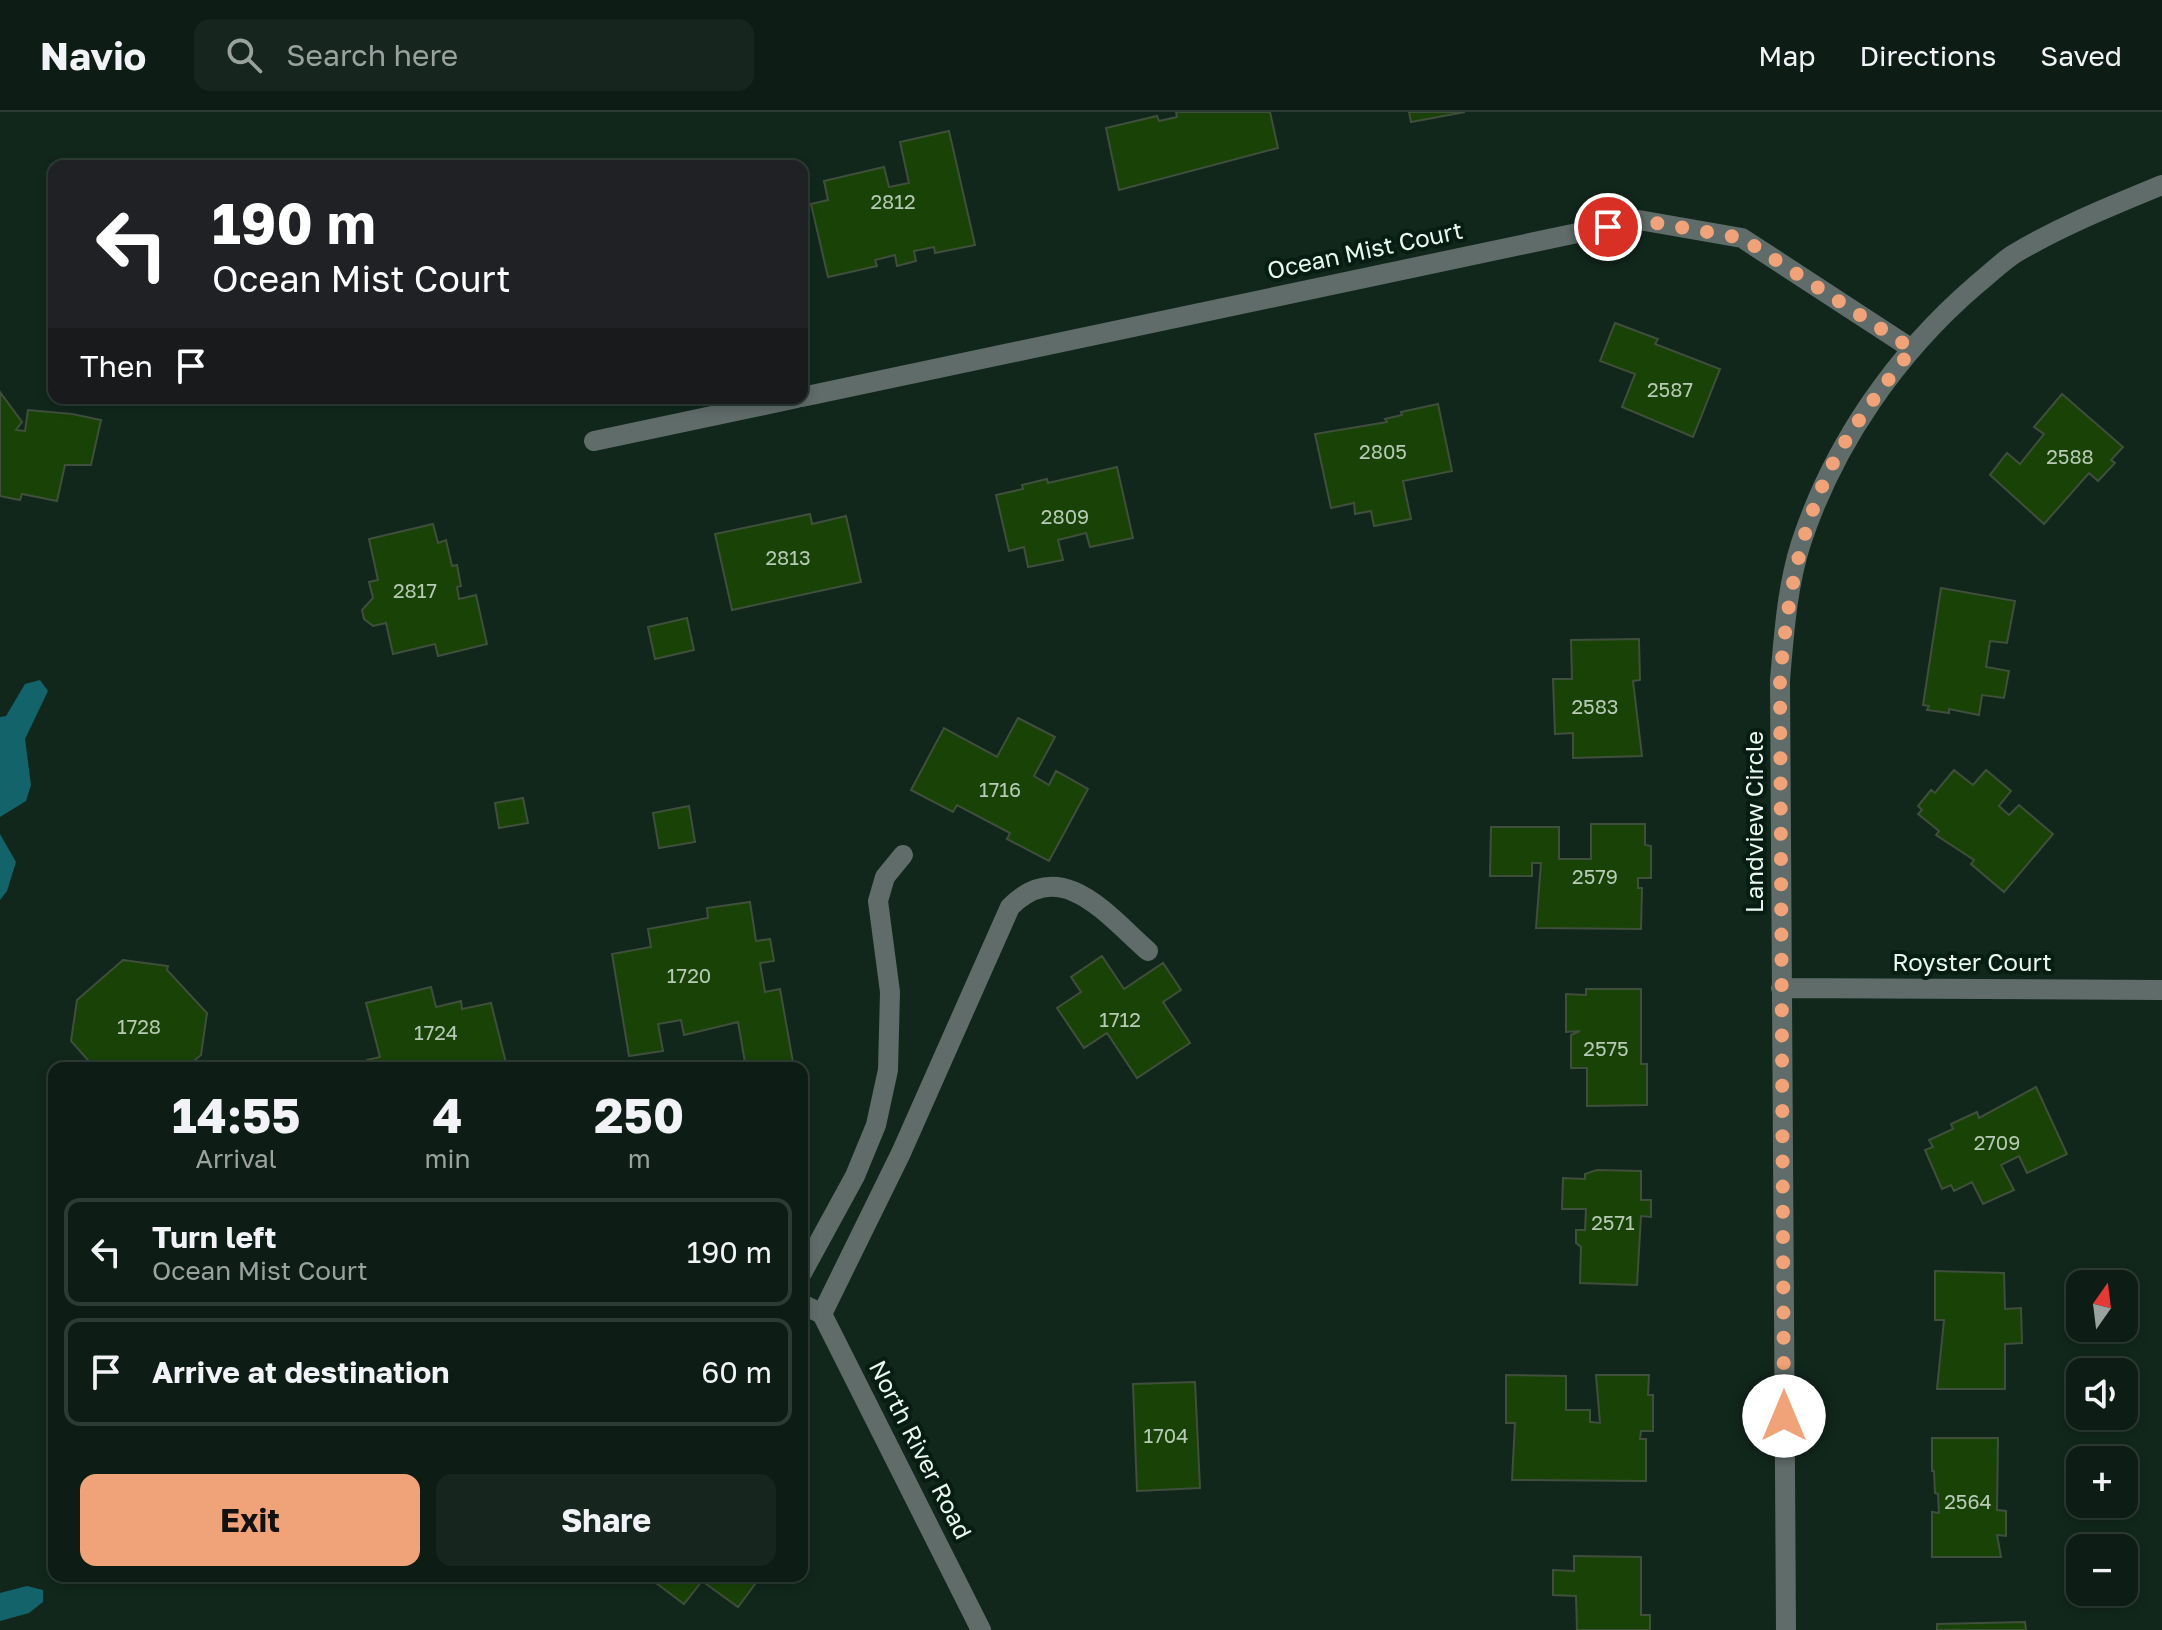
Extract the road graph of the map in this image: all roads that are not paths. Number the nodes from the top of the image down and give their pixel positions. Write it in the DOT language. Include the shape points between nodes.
graph roads {
  1 [pos="2162,185"];
  2 [pos="1912,349"];
  3 [pos="808,396"];
  4 [pos="771,404"];
  5 [pos="594,441"];
  6 [pos="903,855"];
  7 [pos="1148,951"];
  8 [pos="1781,988"];
  9 [pos="2162,990"];
  10 [pos="808,1262"];
  11 [pos="808,1307"];
  12 [pos="822,1314"];
  13 [pos="981,1630"];
  14 [pos="1786,1630"];
  1 -- 2 [label="street, Landview Circle" via="2086,215 2011,256"];
  2 -- 3 [label="street, Ocean Mist Court" via="1742,238 1639,220"];
  2 -- 8 [label="street, Landview Circle" via="1863,413 1824,481 1800,545 1786,612 1780,680"];
  4 -- 5 [label="street, Ocean Mist Court"];
  6 -- 10 [label="street" via="885,877 878,901 890,992 888,1070 876,1125"];
  7 -- 12 [label="street" via="1069,887 1043,886 1010,907 901,1153"];
  8 -- 9 [label="street, Royster Court"];
  8 -- 14 [label="street, Landview Circle"];
  11 -- 12 [label="street"];
  12 -- 13 [label="street, North River Road"];
}
